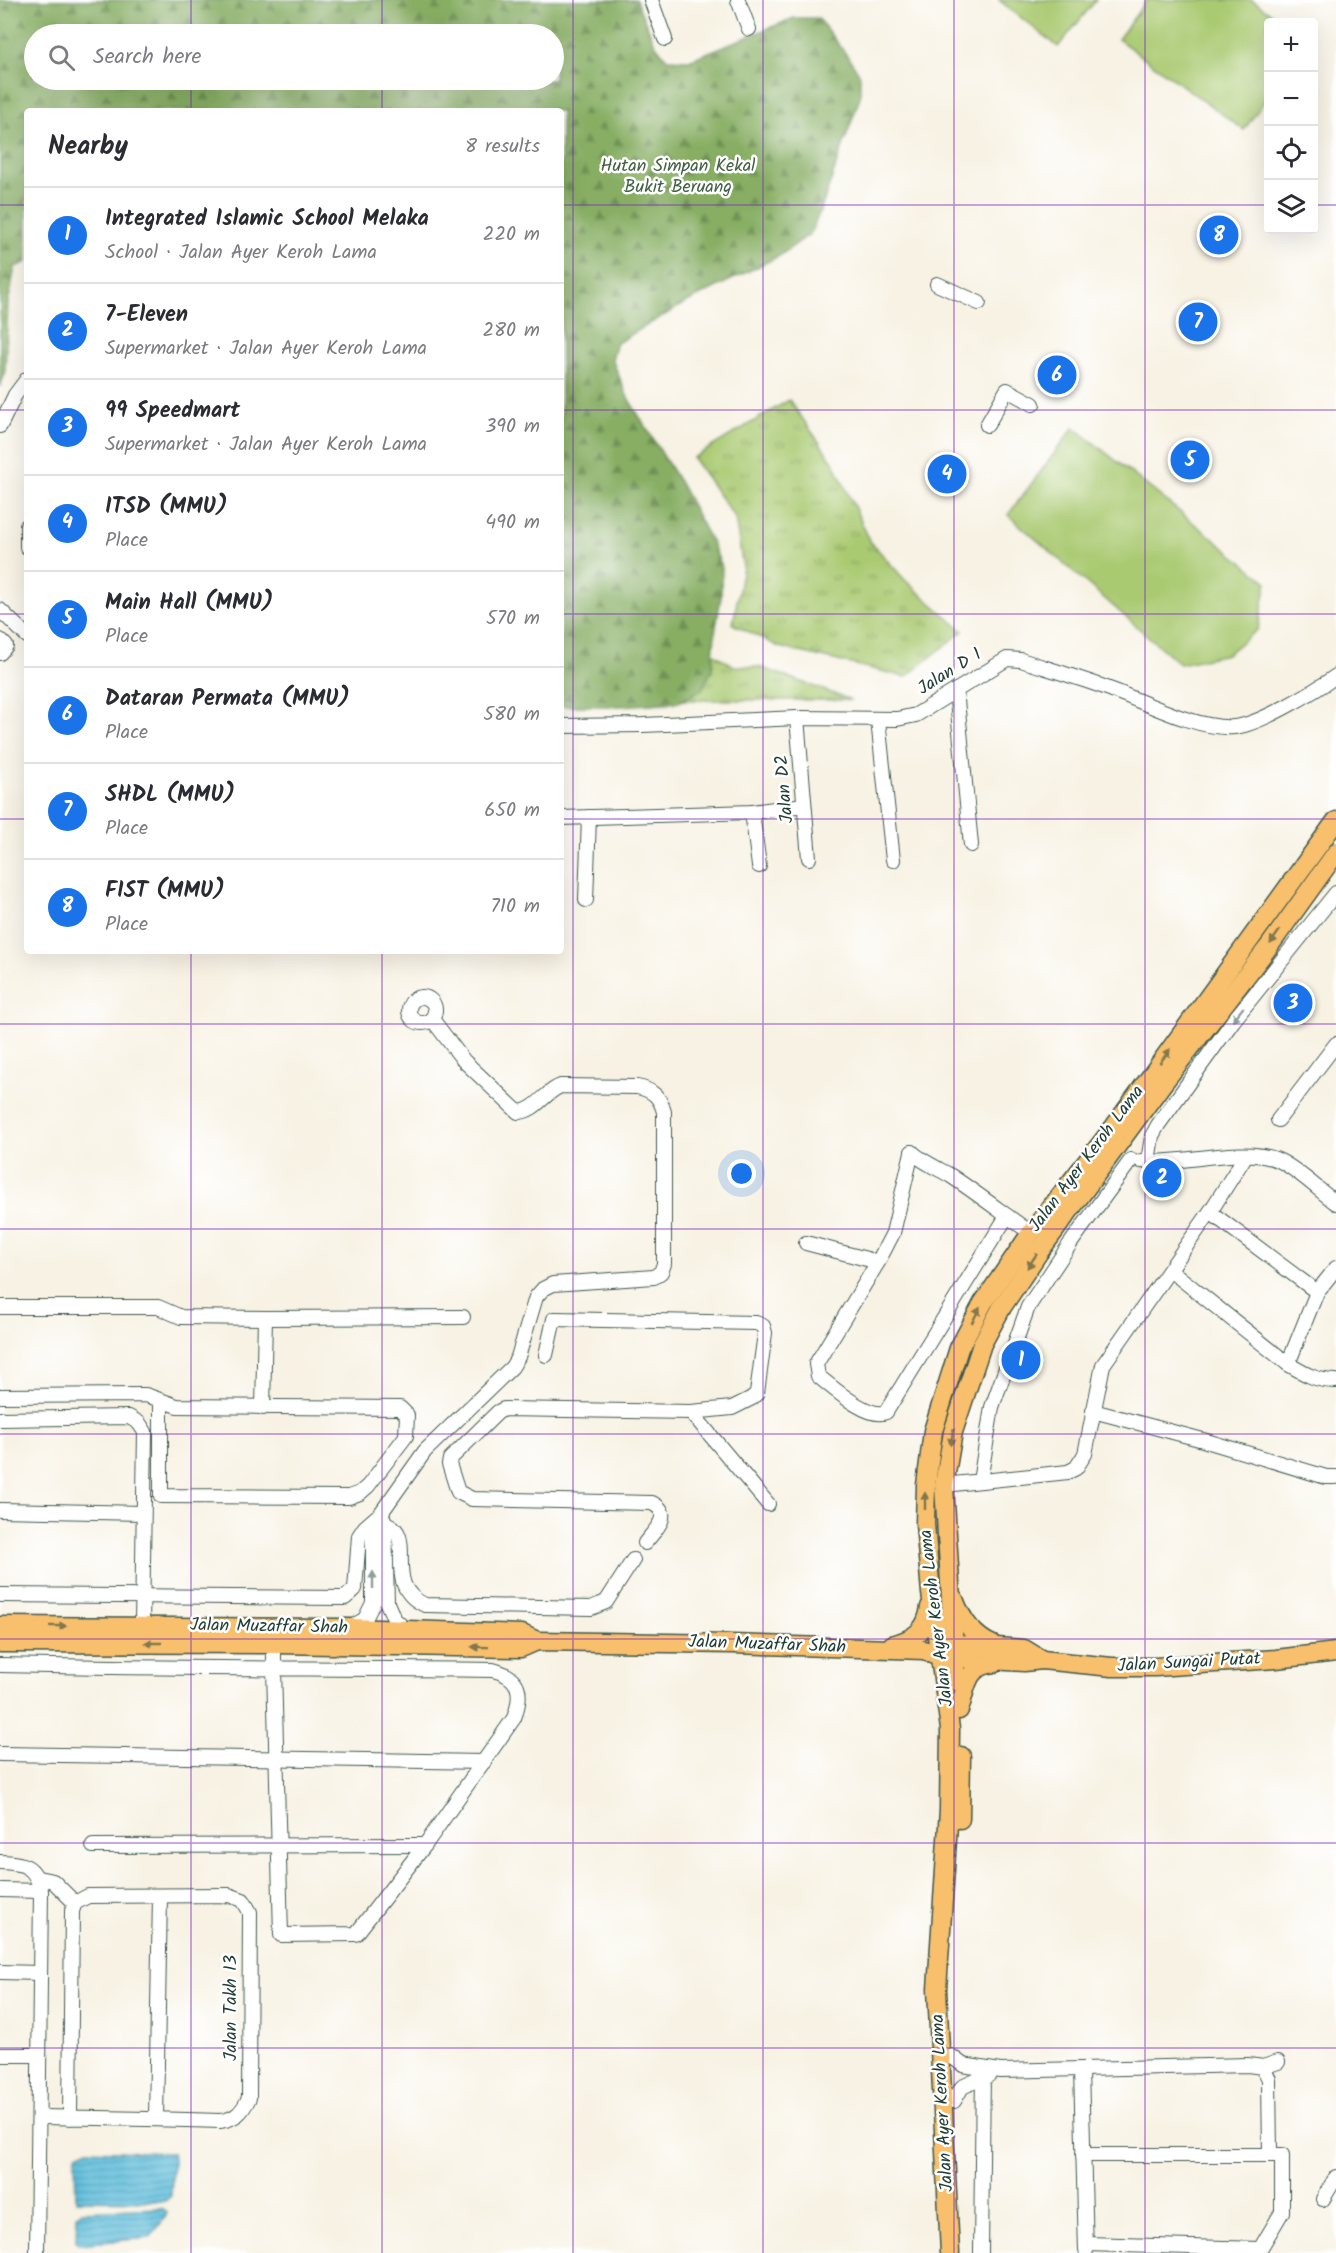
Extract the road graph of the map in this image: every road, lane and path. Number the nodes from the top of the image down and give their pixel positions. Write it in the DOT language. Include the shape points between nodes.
graph roads {
  1 [pos="651,0"];
  2 [pos="738,0"];
  3 [pos="749,28"];
  4 [pos="665,39"];
  5 [pos="937,284"];
  6 [pos="979,303"];
  7 [pos="24,383"];
  8 [pos="1033,404"];
  9 [pos="987,425"];
  10 [pos="0,426"];
  11 [pos="0,610"];
  12 [pos="24,633"];
  13 [pos="0,640"];
  14 [pos="0,653"];
  15 [pos="1336,676"];
  16 [pos="956,690"];
  17 [pos="797,718"];
  18 [pos="878,720"];
  19 [pos="564,726"];
  20 [pos="804,805"];
  21 [pos="752,812"];
  22 [pos="589,817"];
  23 [pos="564,818"];
  24 [pos="1333,824"];
  25 [pos="971,845"];
  26 [pos="1336,853"];
  27 [pos="809,858"];
  28 [pos="893,860"];
  29 [pos="759,866"];
  30 [pos="1309,890"];
  31 [pos="586,900"];
  32 [pos="1333,902"];
  33 [pos="1260,927"];
  34 [pos="432,1019"];
  35 [pos="1336,1044"];
  36 [pos="1278,1120"];
  37 [pos="1122,1155"];
  38 [pos="1246,1155"];
  39 [pos="1148,1162"];
  40 [pos="1336,1203"];
  41 [pos="1210,1212"];
  42 [pos="1007,1216"];
  43 [pos="1031,1233"];
  44 [pos="806,1243"];
  45 [pos="878,1262"];
  46 [pos="1336,1268"];
  47 [pos="1170,1270"];
  48 [pos="1317,1292"];
  49 [pos="0,1307"];
  50 [pos="463,1317"];
  51 [pos="265,1318"];
  52 [pos="546,1355"];
  53 [pos="1288,1364"];
  54 [pos="1336,1381"];
  55 [pos="0,1396"];
  56 [pos="161,1400"];
  57 [pos="263,1408"];
  58 [pos="1094,1411"];
  59 [pos="464,1412"];
  60 [pos="692,1412"];
  61 [pos="0,1419"];
  62 [pos="452,1423"];
  63 [pos="481,1429"];
  64 [pos="471,1440"];
  65 [pos="402,1441"];
  66 [pos="422,1456"];
  67 [pos="1336,1477"];
  68 [pos="980,1481"];
  69 [pos="944,1485"];
  70 [pos="768,1504"];
  71 [pos="0,1510"];
  72 [pos="143,1513"];
  73 [pos="380,1519"];
  74 [pos="645,1543"];
  75 [pos="633,1560"];
  76 [pos="949,1586"];
  77 [pos="931,1593"];
  78 [pos="0,1595"];
  79 [pos="142,1598"];
  80 [pos="0,1626"];
  81 [pos="142,1626"];
  82 [pos="350,1628"];
  83 [pos="406,1630"];
  84 [pos="274,1635"];
  85 [pos="537,1641"];
  86 [pos="0,1643"];
  87 [pos="887,1648"];
  88 [pos="942,1650"];
  89 [pos="1336,1652"];
  90 [pos="1006,1654"];
  91 [pos="0,1665"];
  92 [pos="274,1668"];
  93 [pos="953,1708"];
  94 [pos="0,1754"];
  95 [pos="276,1760"];
  96 [pos="484,1762"];
  97 [pos="425,1845"];
  98 [pos="93,1846"];
  99 [pos="278,1846"];
  100 [pos="0,1862"];
  101 [pos="40,1884"];
  102 [pos="0,1890"];
  103 [pos="160,1896"];
  104 [pos="75,1903"];
  105 [pos="0,1972"];
  106 [pos="40,1972"];
  107 [pos="0,2055"];
  108 [pos="38,2055"];
  109 [pos="951,2056"];
  110 [pos="1278,2062"];
  111 [pos="1263,2067"];
  112 [pos="1081,2070"];
  113 [pos="983,2074"];
  114 [pos="954,2102"];
  115 [pos="39,2117"];
  116 [pos="70,2118"];
  117 [pos="156,2119"];
  118 [pos="1083,2155"];
  119 [pos="1270,2155"];
  120 [pos="1336,2177"];
  121 [pos="1323,2199"];
  122 [pos="1086,2248"];
  123 [pos="37,2253"];
  124 [pos="950,2253"];
  125 [pos="959,2253"];
  126 [pos="981,2253"];
  1 -- 4 [label="street"];
  2 -- 3 [label="street"];
  5 -- 6 [label="street"];
  7 -- 10 [label="street"];
  8 -- 9 [label="street" via="1007,390"];
  11 -- 12 [label="street"];
  13 -- 14 [label="street" via="6,646"];
  15 -- 16 [label="street, Jalan D 1" via="1276,711 1235,727 1206,725 1015,659 1000,661"];
  16 -- 18 [label="street, Jalan D 1" via="916,715"];
  16 -- 25 [label="street"];
  17 -- 18 [label="street, Jalan D 1"];
  17 -- 19 [label="street, Jalan D 1"];
  17 -- 20 [label="street, Jalan D2"];
  18 -- 28 [label="street"];
  20 -- 21 [label="street"];
  20 -- 27 [label="street, Jalan D2"];
  21 -- 22 [label="street"];
  21 -- 29 [label="street"];
  22 -- 23 [label="street"];
  22 -- 31 [label="street"];
  24 -- 30 [label="main road" via="1329,839 1309,868"];
  24 -- 33 [label="main road, Jalan Ayer Keroh Lama"];
  26 -- 30 [label="main road, Jalan Ayer Keroh Lama"];
  30 -- 32 [label="street"];
  30 -- 33 [label="main road" via="1295,890"];
  30 -- 37 [label="main road, Jalan Ayer Keroh Lama, one-way" via="1163,1083"];
  32 -- 39 [label="street, one-way" via="1233,1021 1158,1125"];
  43 -- 33 [label="main road, Jalan Ayer Keroh Lama, one-way"];
  34 -- 59 [label="street" via="464,1061 518,1112 529,1109 561,1086 630,1086 649,1089 661,1100 664,1112 661,1272 654,1277 553,1284 543,1289 536,1297 512,1367"];
  35 -- 36 [label="street"];
  37 -- 39 [label="street"];
  37 -- 68 [label="street" via="1028,1307 992,1407"];
  37 -- 69 [label="main road, Jalan Ayer Keroh Lama, one-way" via="1032,1261 982,1344 953,1432"];
  38 -- 39 [label="street"];
  38 -- 40 [label="street" via="1281,1161"];
  38 -- 41 [label="street"];
  41 -- 47 [label="street"];
  41 -- 48 [label="street"];
  42 -- 43 [label="street"];
  42 -- 45 [label="street" via="968,1179 914,1156 893,1233"];
  42 -- 45 [label="street" via="886,1412 880,1414 842,1395 818,1376 815,1368"];
  77 -- 43 [label="main road, Jalan Ayer Keroh Lama, one-way" via="925,1524 933,1431 959,1348 983,1303"];
  44 -- 45 [label="street"];
  46 -- 48 [label="street"];
  47 -- 53 [label="street"];
  47 -- 58 [label="street" via="1103,1365"];
  48 -- 53 [label="street"];
  49 -- 51 [label="street" via="158,1307 180,1317"];
  50 -- 51 [label="street"];
  51 -- 57 [label="street"];
  52 -- 60 [label="street" via="554,1318 763,1326 757,1393 732,1408"];
  53 -- 54 [label="street" via="1320,1381"];
  55 -- 56 [label="street" via="146,1395"];
  56 -- 57 [label="street" via="177,1406"];
  56 -- 65 [label="street" via="162,1496 349,1497 368,1486"];
  57 -- 65 [label="street" via="400,1408 407,1415"];
  58 -- 67 [label="street"];
  58 -- 68 [label="street" via="1085,1454 1076,1468"];
  59 -- 62 [label="street"];
  59 -- 63 [label="street"];
  60 -- 63 [label="street" via="512,1408 498,1412"];
  60 -- 70 [label="street"];
  61 -- 72 [label="street" via="129,1417 140,1422 145,1432"];
  62 -- 64 [label="street"];
  62 -- 66 [label="street"];
  63 -- 64 [label="street"];
  64 -- 74 [label="street" via="450,1459 458,1492 482,1500 652,1503 660,1507 662,1519"];
  65 -- 66 [label="street"];
  66 -- 73 [label="street"];
  68 -- 69 [label="street"];
  69 -- 76 [label="main road, Jalan Ayer Keroh Lama"];
  71 -- 72 [label="street"];
  72 -- 79 [label="street"];
  73 -- 75 [label="street" via="400,1534 404,1586 425,1605 591,1608 606,1602"];
  73 -- 79 [label="street" via="365,1527 359,1536 355,1589 345,1598"];
  82 -- 73 [label="street, one-way" via="365,1619 373,1603"];
  73 -- 83 [label="street" via="387,1603 394,1619"];
  76 -- 88 [label="main road, Jalan Ayer Keroh Lama"];
  76 -- 90 [label="main road" via="971,1630"];
  77 -- 87 [label="main road" via="924,1629"];
  77 -- 88 [label="main road, Jalan Ayer Keroh Lama"];
  78 -- 79 [label="street"];
  79 -- 81 [label="street"];
  80 -- 81 [label="main road, Jalan Muzaffar Shah, one-way"];
  81 -- 84 [label="main road, Jalan Muzaffar Shah"];
  82 -- 83 [label="main road, Jalan Muzaffar Shah"];
  82 -- 84 [label="main road, Jalan Muzaffar Shah"];
  83 -- 85 [label="main road, Jalan Muzaffar Shah" via="522,1634"];
  85 -- 84 [label="main road, Jalan Muzaffar Shah, one-way" via="521,1648"];
  84 -- 86 [label="main road, Jalan Muzaffar Shah, one-way"];
  84 -- 92 [label="street"];
  85 -- 87 [label="main road, Jalan Muzaffar Shah"];
  87 -- 88 [label="main road, Jalan Muzaffar Shah"];
  87 -- 93 [label="main road" via="917,1657 929,1666"];
  88 -- 90 [label="main road, Jalan Sungai Putat"];
  88 -- 93 [label="main road, Jalan Ayer Keroh Lama"];
  89 -- 90 [label="main road, Jalan Sungai Putat" via="1155,1667 1042,1660 1024,1649"];
  90 -- 93 [label="main road" via="974,1671"];
  91 -- 92 [label="street"];
  92 -- 95 [label="street"];
  92 -- 96 [label="street" via="504,1673 517,1686 518,1707"];
  93 -- 109 [label="main road, Jalan Ayer Keroh Lama" via="962,1788 950,1928"];
  93 -- 124 [label="main road, Jalan Ayer Keroh Lama" via="937,1989"];
  94 -- 95 [label="street"];
  95 -- 96 [label="street"];
  95 -- 99 [label="street"];
  96 -- 97 [label="street"];
  97 -- 99 [label="street"];
  97 -- 99 [label="street" via="356,1934 281,1935"];
  98 -- 99 [label="street"];
  100 -- 101 [label="street" via="25,1865 33,1870"];
  101 -- 102 [label="street"];
  101 -- 104 [label="street" via="53,1881"];
  101 -- 106 [label="street"];
  103 -- 104 [label="street" via="88,1896"];
  103 -- 117 [label="street"];
  103 -- 117 [label="street, Jalan Takh 13" via="229,1895 243,1900 250,1912 249,2098 239,2115 231,2120"];
  104 -- 116 [label="street"];
  105 -- 106 [label="street"];
  106 -- 108 [label="street"];
  107 -- 108 [label="street"];
  108 -- 115 [label="street"];
  109 -- 113 [label="street"];
  109 -- 114 [label="main road, Jalan Ayer Keroh Lama"];
  110 -- 111 [label="street"];
  111 -- 112 [label="street"];
  111 -- 119 [label="street" via="1269,2079"];
  112 -- 113 [label="street"];
  112 -- 118 [label="street"];
  113 -- 114 [label="street" via="962,2087"];
  113 -- 126 [label="street"];
  114 -- 125 [label="main road, Jalan Ayer Keroh Lama"];
  115 -- 116 [label="street"];
  115 -- 123 [label="street"];
  116 -- 117 [label="street"];
  118 -- 119 [label="street"];
  118 -- 122 [label="street"];
  119 -- 122 [label="street" via="1282,2155 1282,2212 1260,2249"];
  120 -- 121 [label="street"];
}
